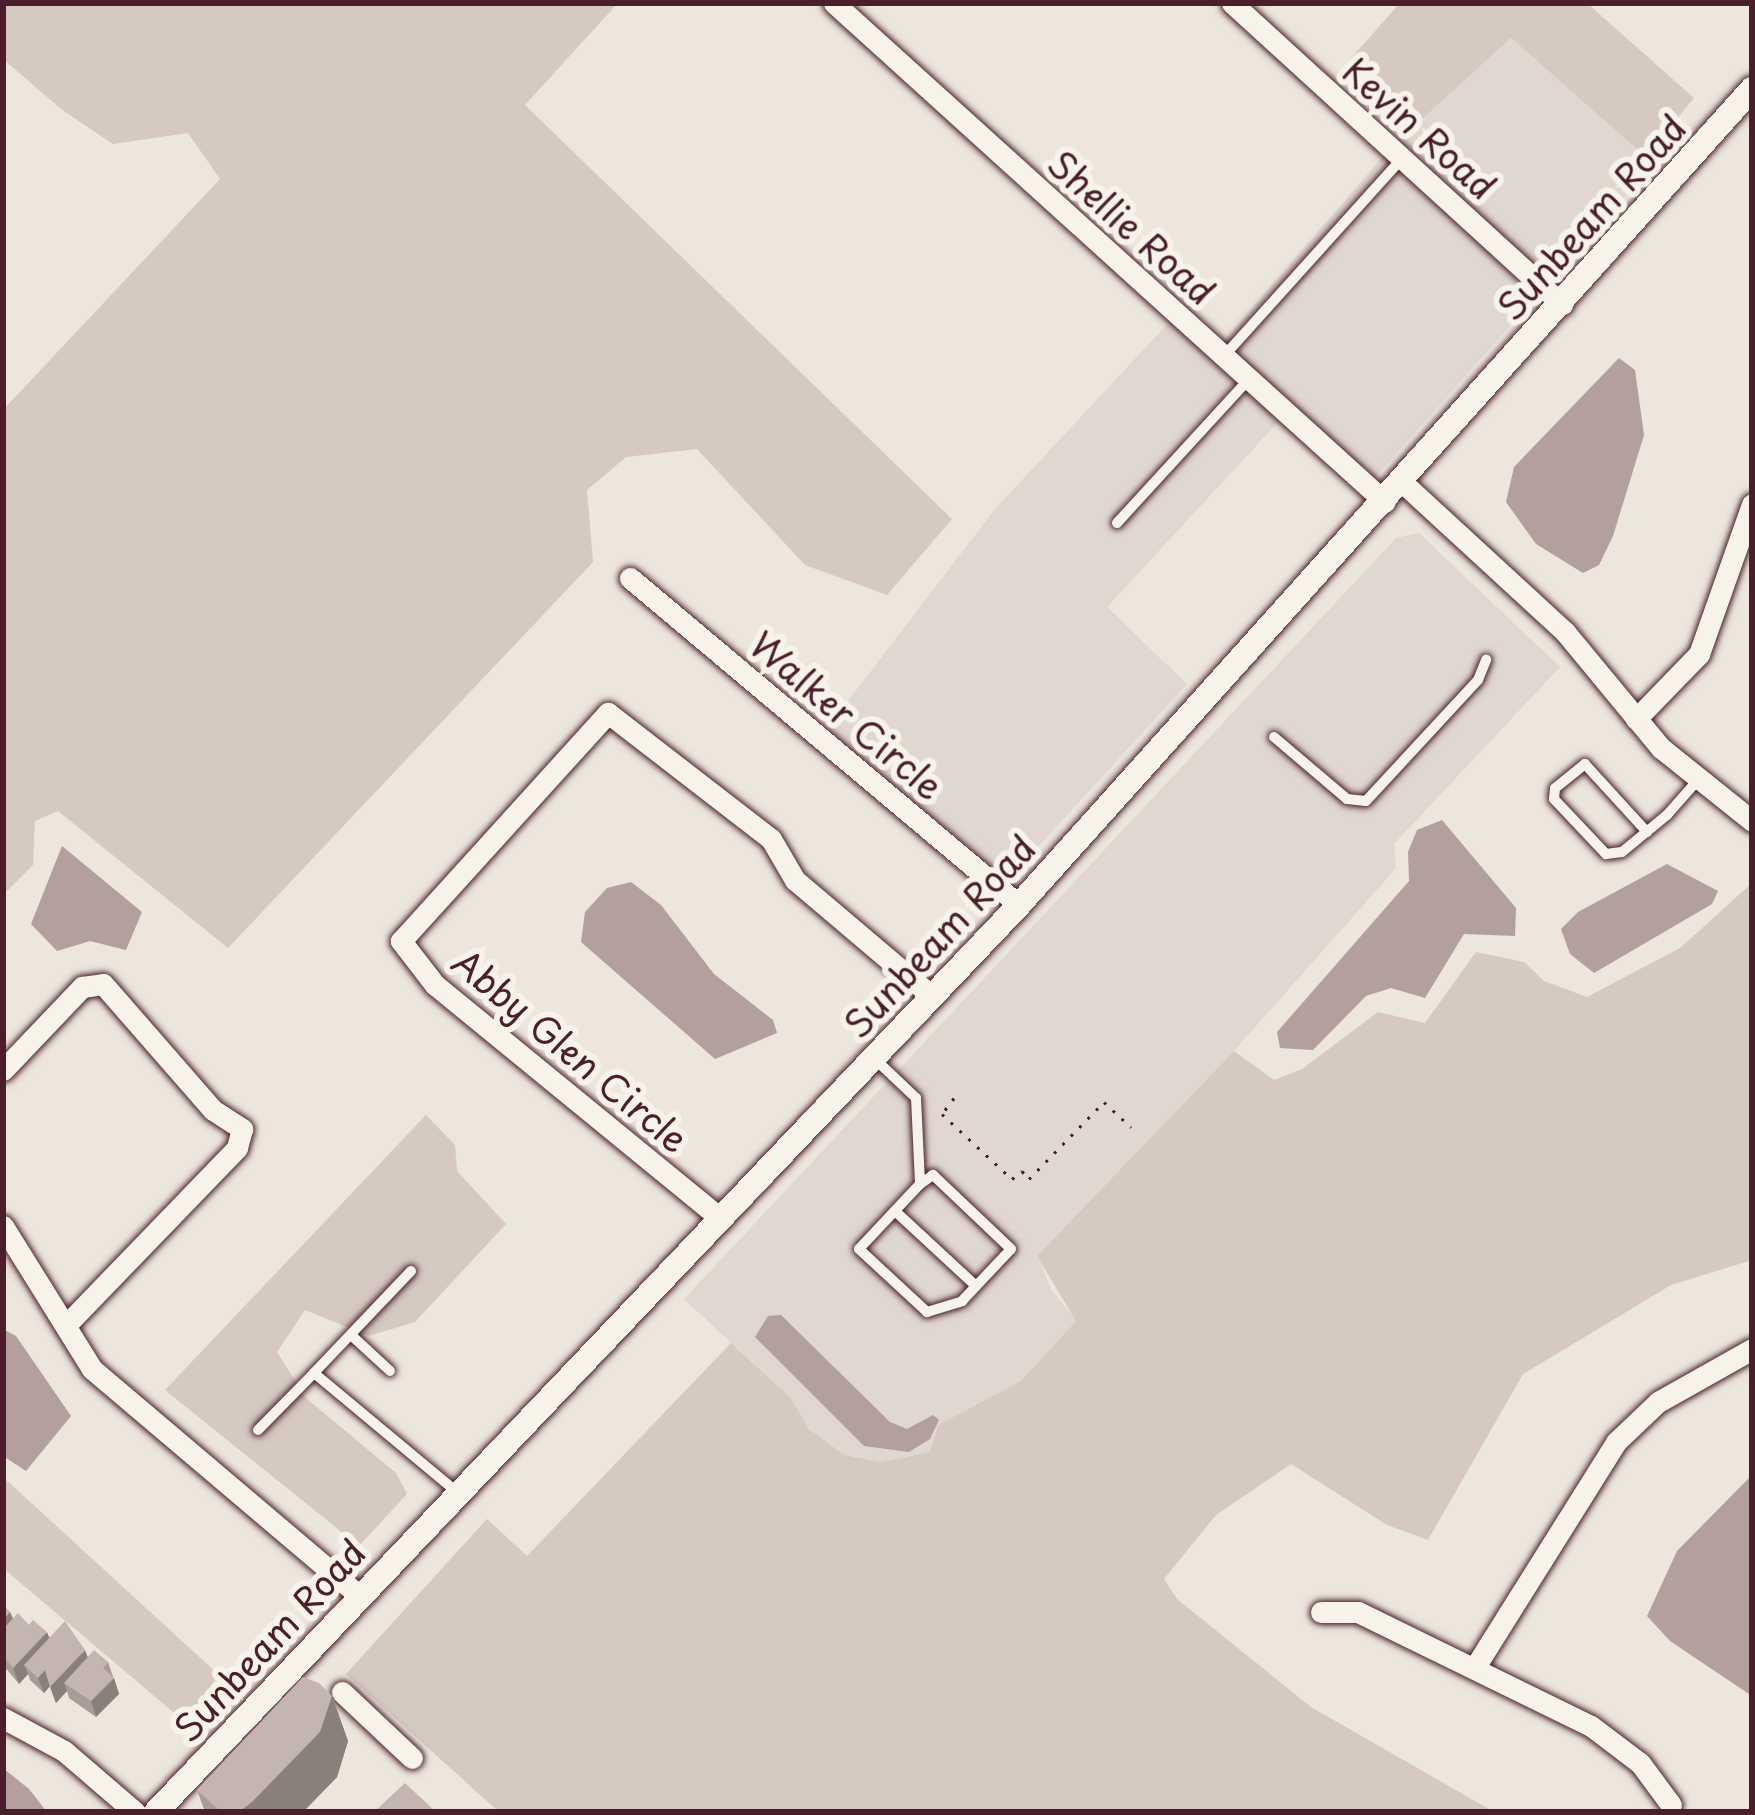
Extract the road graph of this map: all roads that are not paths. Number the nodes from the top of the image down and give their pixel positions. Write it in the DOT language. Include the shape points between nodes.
graph roads {
  1 [pos="834,3"];
  2 [pos="1232,3"];
  3 [pos="1752,89"];
  4 [pos="1403,157"];
  5 [pos="1562,304"];
  6 [pos="1225,356"];
  7 [pos="1250,379"];
  8 [pos="1402,482"];
  9 [pos="1385,502"];
  10 [pos="1752,504"];
  11 [pos="1118,523"];
  12 [pos="630,578"];
  13 [pos="1486,660"];
  14 [pos="1636,719"];
  15 [pos="1274,737"];
  16 [pos="1697,781"];
  17 [pos="1752,820"];
  18 [pos="1647,832"];
  19 [pos="1019,904"];
  20 [pos="932,996"];
  21 [pos="873,1058"];
  22 [pos="3,1070"];
  23 [pos="920,1184"];
  24 [pos="895,1210"];
  25 [pos="720,1218"];
  26 [pos="3,1226"];
  27 [pos="412,1271"];
  28 [pos="976,1286"];
  29 [pos="67,1325"];
  30 [pos="351,1335"];
  31 [pos="1752,1349"];
  32 [pos="390,1371"];
  33 [pos="314,1373"];
  34 [pos="258,1430"];
  35 [pos="458,1493"];
  36 [pos="360,1595"];
  37 [pos="1321,1612"];
  38 [pos="1475,1667"];
  39 [pos="342,1692"];
  40 [pos="3,1718"];
  41 [pos="412,1758"];
  42 [pos="1671,1805"];
  43 [pos="135,1812"];
  44 [pos="156,1812"];
  1 -- 6 [label="street, Shellie Road"];
  2 -- 4 [label="street, Kevin Road"];
  3 -- 5 [label="street, Sunbeam Road"];
  4 -- 5 [label="street, Kevin Road"];
  4 -- 6 [label="lane"];
  5 -- 8 [label="street, Sunbeam Road"];
  6 -- 7 [label="street, Shellie Road"];
  7 -- 9 [label="street, Shellie Road"];
  7 -- 11 [label="lane"];
  8 -- 9 [label="street, Sunbeam Road"];
  8 -- 14 [label="street" via="1565,632"];
  9 -- 19 [label="street, Sunbeam Road"];
  10 -- 14 [label="street" via="1699,654"];
  12 -- 19 [label="street, Walker Circle"];
  13 -- 15 [label="lane" via="1478,680 1366,801 1347,799"];
  14 -- 16 [label="street"];
  16 -- 17 [label="street"];
  16 -- 18 [label="lane"];
  18 -- 18 [label="lane" via="1606,854 1555,799 1556,788 1585,764"];
  19 -- 20 [label="street, Sunbeam Road"];
  20 -- 21 [label="street, Sunbeam Road"];
  20 -- 25 [label="street, Abby Glen Circle" via="795,880 771,839 608,713 401,941 435,986"];
  21 -- 23 [label="lane" via="916,1098"];
  21 -- 25 [label="street, Sunbeam Road"];
  22 -- 29 [label="street" via="82,987 103,984 213,1110 242,1130 237,1148"];
  23 -- 24 [label="lane"];
  23 -- 28 [label="lane" via="933,1175 1011,1249"];
  24 -- 28 [label="lane"];
  24 -- 28 [label="lane" via="860,1249 876,1265 927,1312 962,1301"];
  25 -- 35 [label="street, Sunbeam Road"];
  26 -- 29 [label="street"];
  27 -- 30 [label="lane"];
  29 -- 36 [label="street" via="92,1369 137,1412"];
  30 -- 32 [label="lane"];
  30 -- 33 [label="lane"];
  31 -- 38 [label="street" via="1658,1402 1616,1442"];
  33 -- 34 [label="lane"];
  33 -- 35 [label="lane"];
  35 -- 36 [label="street, Sunbeam Road"];
  36 -- 44 [label="street, Sunbeam Road"];
  37 -- 38 [label="street" via="1358,1612"];
  38 -- 42 [label="street" via="1617,1742"];
  39 -- 41 [label="street"];
  40 -- 43 [label="street" via="64,1750"];
}
